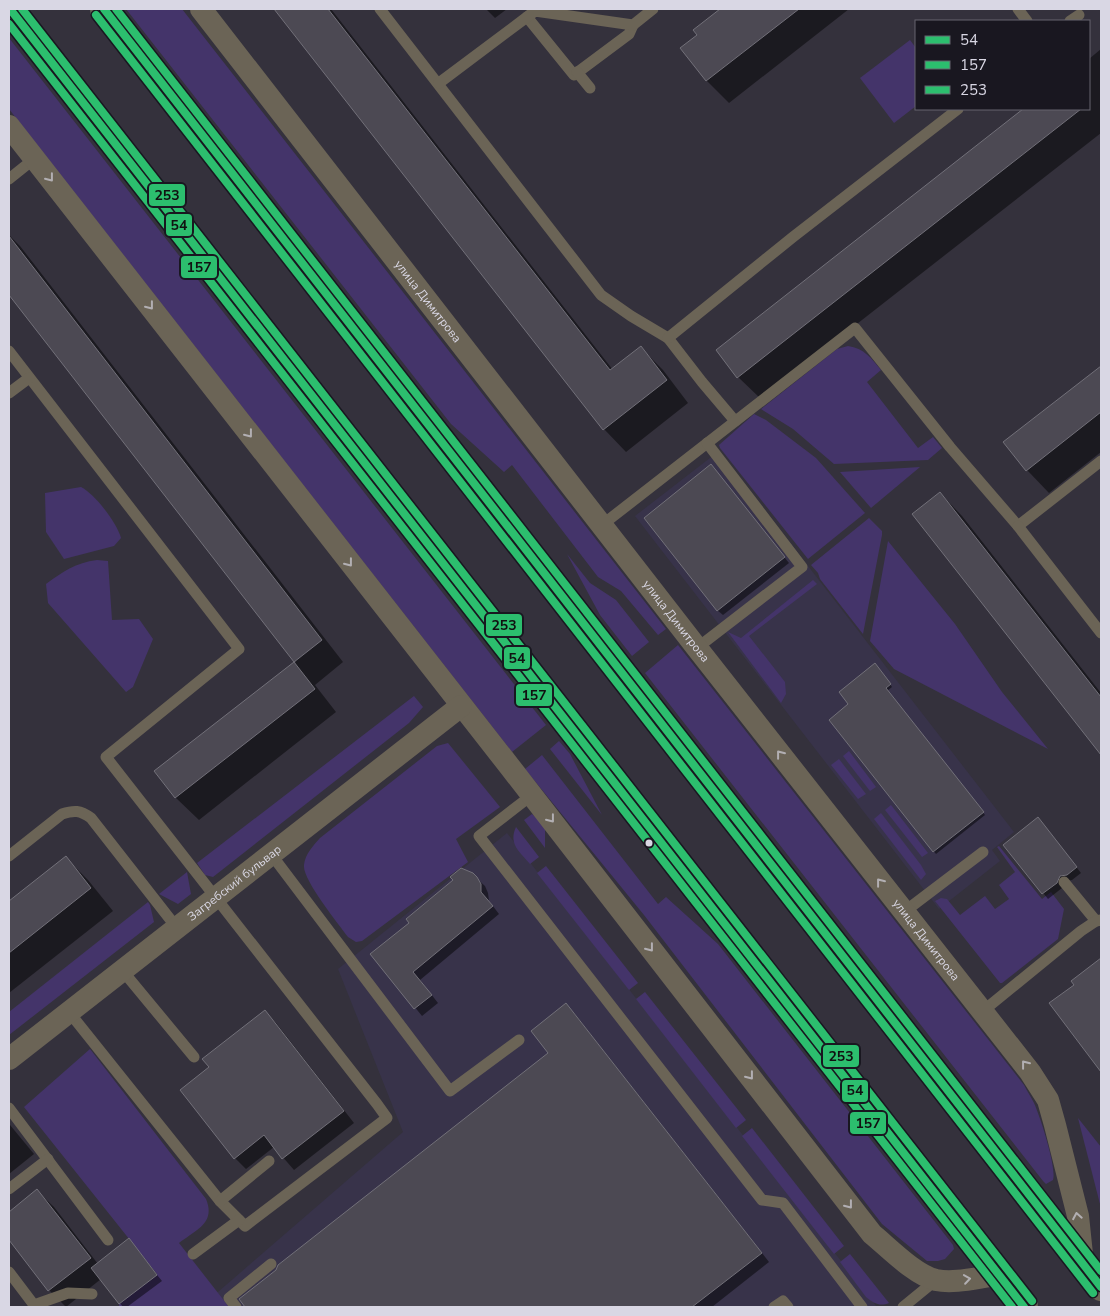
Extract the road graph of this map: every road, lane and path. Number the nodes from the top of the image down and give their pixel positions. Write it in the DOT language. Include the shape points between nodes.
graph roads {
  1 [pos="10,9"];
  2 [pos="104,9"];
  3 [pos="201,9"];
  4 [pos="380,9"];
  5 [pos="653,9"];
  6 [pos="1018,9"];
  7 [pos="533,12"];
  8 [pos="1026,20"];
  9 [pos="633,25"];
  10 [pos="578,72"];
  11 [pos="439,83"];
  12 [pos="590,88"];
  13 [pos="957,110"];
  14 [pos="9,126"];
  15 [pos="34,158"];
  16 [pos="9,179"];
  17 [pos="668,338"];
  18 [pos="9,350"];
  19 [pos="29,378"];
  20 [pos="9,393"];
  21 [pos="735,421"];
  22 [pos="707,443"];
  23 [pos="1101,461"];
  24 [pos="602,525"];
  25 [pos="1018,526"];
  26 [pos="1101,633"];
  27 [pos="697,648"];
  28 [pos="461,706"];
  29 [pos="532,795"];
  30 [pos="983,852"];
  31 [pos="272,854"];
  32 [pos="9,856"];
  33 [pos="1064,882"];
  34 [pos="215,898"];
  35 [pos="904,912"];
  36 [pos="1099,921"];
  37 [pos="177,928"];
  38 [pos="122,970"];
  39 [pos="983,1011"];
  40 [pos="69,1012"];
  41 [pos="519,1040"];
  42 [pos="194,1057"];
  43 [pos="9,1059"];
  44 [pos="9,1108"];
  45 [pos="48,1159"];
  46 [pos="269,1161"];
  47 [pos="9,1189"];
  48 [pos="220,1201"];
  49 [pos="239,1220"];
  50 [pos="108,1240"];
  51 [pos="193,1254"];
  52 [pos="271,1264"];
  53 [pos="1083,1264"];
  54 [pos="9,1272"];
  55 [pos="998,1275"];
  56 [pos="936,1280"];
  57 [pos="1101,1288"];
  58 [pos="92,1294"];
  59 [pos="236,1307"];
  60 [pos="774,1307"];
  61 [pos="788,1307"];
  62 [pos="862,1307"];
  63 [pos="903,1307"];
  64 [pos="1024,1307"];
  1 -- 55 [label="street"];
  2 -- 53 [label="street"];
  3 -- 24 [label="street, улица Димитрова"];
  4 -- 11 [label="lane"];
  5 -- 9 [label="lane"];
  6 -- 8 [label="lane"];
  7 -- 9 [label="lane"];
  7 -- 10 [label="lane" via="574,75"];
  7 -- 11 [label="lane"];
  9 -- 10 [label="lane" via="629,34"];
  10 -- 12 [label="lane"];
  11 -- 17 [label="lane" via="601,295"];
  13 -- 17 [label="lane"];
  14 -- 15 [label="street"];
  15 -- 16 [label="lane"];
  15 -- 28 [label="street, one-way"];
  17 -- 21 [label="lane"];
  18 -- 19 [label="lane"];
  19 -- 20 [label="lane"];
  19 -- 34 [label="lane" via="239,649 106,757"];
  21 -- 22 [label="lane"];
  21 -- 25 [label="lane" via="855,328"];
  22 -- 24 [label="lane"];
  22 -- 27 [label="lane" via="802,567"];
  23 -- 25 [label="lane"];
  24 -- 27 [label="street, улица Димитрова"];
  25 -- 26 [label="lane"];
  35 -- 27 [label="street, улица Димитрова, one-way"];
  28 -- 29 [label="street"];
  28 -- 31 [label="street, Загребский бульвар"];
  29 -- 56 [label="street, one-way" via="872,1234 913,1268"];
  29 -- 62 [label="lane" via="479,836 762,1200 783,1203"];
  30 -- 35 [label="lane"];
  31 -- 34 [label="street, Загребский бульвар"];
  31 -- 41 [label="lane" via="450,1092"];
  32 -- 37 [label="lane" via="62,814 81,811 91,818"];
  33 -- 36 [label="lane"];
  34 -- 37 [label="street, Загребский бульвар"];
  34 -- 49 [label="lane" via="387,1118 245,1226"];
  35 -- 39 [label="street, улица Димитрова"];
  36 -- 39 [label="lane" via="1082,931"];
  37 -- 38 [label="street, Загребский бульвар"];
  38 -- 40 [label="street, Загребский бульвар"];
  38 -- 42 [label="lane"];
  53 -- 39 [label="street, улица Димитрова, one-way" via="1078,1216 1048,1100"];
  40 -- 43 [label="street, Загребский бульвар"];
  40 -- 48 [label="lane"];
  44 -- 45 [label="lane"];
  45 -- 47 [label="lane"];
  45 -- 50 [label="lane"];
  46 -- 48 [label="lane"];
  48 -- 49 [label="lane"];
  49 -- 51 [label="lane"];
  52 -- 59 [label="lane" via="229,1298"];
  53 -- 57 [label="street"];
  54 -- 58 [label="lane" via="34,1305 68,1293"];
  56 -- 55 [label="street, one-way"];
  55 -- 64 [label="street"];
  56 -- 63 [label="lane"];
  60 -- 61 [label="lane" via="783,1301"];
}
